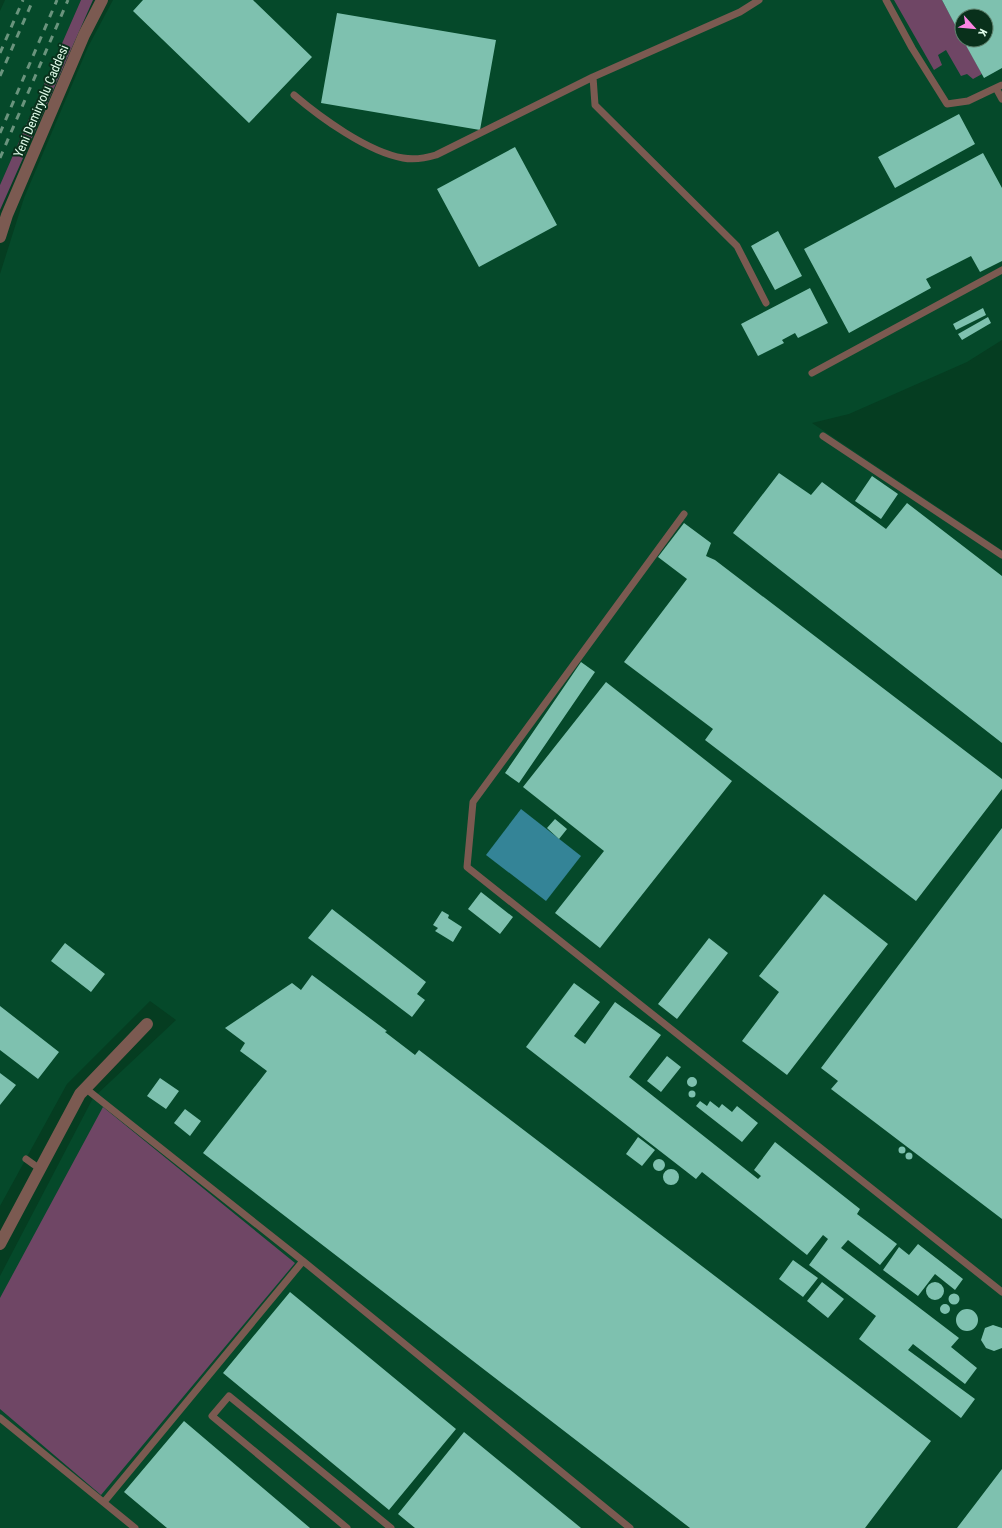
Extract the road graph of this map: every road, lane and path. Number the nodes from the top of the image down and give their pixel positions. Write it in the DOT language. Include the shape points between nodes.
graph roads {
  1 [pos="102,0"];
  2 [pos="759,0"];
  3 [pos="886,0"];
  4 [pos="593,77"];
  5 [pos="999,86"];
  6 [pos="294,95"];
  7 [pos="1002,99"];
  8 [pos="0,237"];
  9 [pos="1002,270"];
  10 [pos="766,303"];
  11 [pos="812,374"];
  12 [pos="823,436"];
  13 [pos="684,514"];
  14 [pos="1002,555"];
  15 [pos="147,1024"];
  16 [pos="85,1088"];
  17 [pos="26,1159"];
  18 [pos="40,1169"];
  19 [pos="0,1244"];
  20 [pos="303,1261"];
  21 [pos="1002,1292"];
  22 [pos="0,1418"];
  23 [pos="104,1502"];
  24 [pos="135,1528"];
  25 [pos="347,1528"];
  26 [pos="391,1528"];
  27 [pos="630,1528"];
  1 -- 8 [label="street, Yeni Demiryolu Caddesi" via="84,35"];
  2 -- 4 [label="lane" via="740,12"];
  3 -- 5 [label="lane" via="947,104 968,101"];
  4 -- 6 [label="lane" via="436,155 414,159 384,153 319,116"];
  4 -- 10 [label="lane" via="595,105 737,246"];
  5 -- 7 [label="lane"];
  9 -- 11 [label="lane"];
  12 -- 14 [label="lane"];
  13 -- 21 [label="lane" via="473,802 467,867"];
  15 -- 16 [label="street"];
  16 -- 18 [label="street"];
  16 -- 20 [label="lane"];
  17 -- 18 [label="lane"];
  18 -- 19 [label="street"];
  20 -- 23 [label="lane"];
  20 -- 27 [label="lane"];
  22 -- 23 [label="lane"];
  23 -- 24 [label="lane"];
  25 -- 26 [label="lane" via="212,1416 229,1396"];
}
